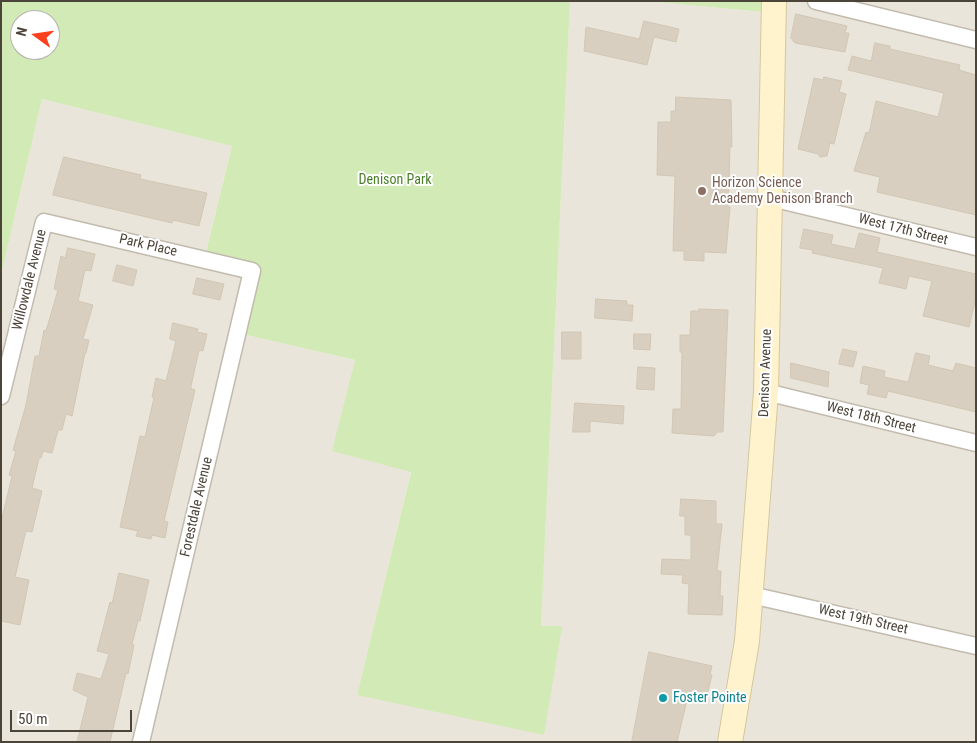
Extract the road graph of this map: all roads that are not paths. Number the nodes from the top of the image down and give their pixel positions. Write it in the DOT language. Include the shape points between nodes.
graph roads {
  1 [pos="774,1"];
  2 [pos="816,1"];
  3 [pos="976,40"];
  4 [pos="771,198"];
  5 [pos="44,222"];
  6 [pos="976,247"];
  7 [pos="252,271"];
  8 [pos="766,392"];
  9 [pos="1,396"];
  10 [pos="976,443"];
  11 [pos="751,595"];
  12 [pos="976,646"];
  13 [pos="142,742"];
  14 [pos="730,742"];
  1 -- 4 [label="main road, Denison Avenue"];
  2 -- 3 [label="street"];
  4 -- 6 [label="street, West 17th Street"];
  4 -- 8 [label="main road, Denison Avenue"];
  5 -- 7 [label="street, Park Place"];
  5 -- 9 [label="street, Willowdale Avenue"];
  7 -- 13 [label="street, Forestdale Avenue"];
  8 -- 10 [label="street, West 18th Street"];
  8 -- 11 [label="main road, Denison Avenue"];
  11 -- 12 [label="street, West 19th Street"];
  11 -- 14 [label="main road, Denison Avenue" via="744,666"];
}
